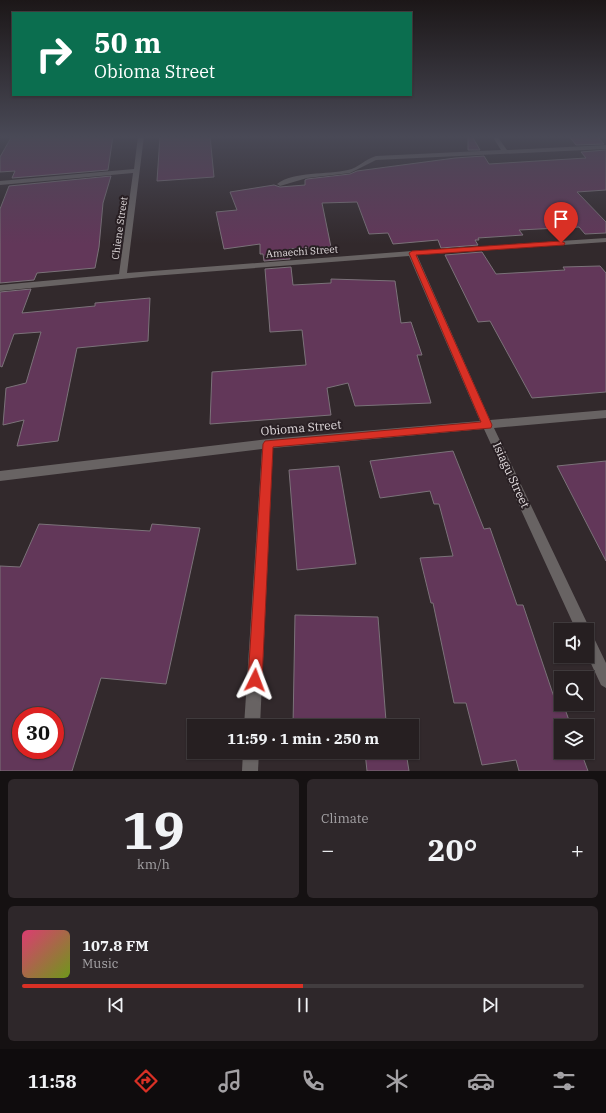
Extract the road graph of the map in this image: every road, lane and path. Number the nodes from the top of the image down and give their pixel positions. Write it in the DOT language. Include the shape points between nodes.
graph roads {
  1 [pos="137,172"];
  2 [pos="349,172"];
  3 [pos="0,183"];
  4 [pos="280,184"];
  5 [pos="606,240"];
  6 [pos="412,253"];
  7 [pos="123,275"];
  8 [pos="0,288"];
  9 [pos="606,414"];
  10 [pos="488,425"];
  11 [pos="268,444"];
  12 [pos="0,476"];
  13 [pos="580,623"];
  14 [pos="594,654"];
  15 [pos="606,680"];
  16 [pos="252,719"];
  17 [pos="251,759"];
  18 [pos="250,771"];
  1 -- 3 [label="street"];
  1 -- 7 [label="street, Chiene Street"];
  2 -- 4 [label="street" via="297,178"];
  5 -- 6 [label="street, Amaechi Street"];
  6 -- 7 [label="street, Amaechi Street"];
  6 -- 10 [label="street, Isiagu Street"];
  7 -- 8 [label="street, Amaechi Street"];
  9 -- 10 [label="street, Obioma Street"];
  10 -- 11 [label="street, Obioma Street"];
  10 -- 13 [label="street, Isiagu Street"];
  11 -- 12 [label="street, Obioma Street"];
  11 -- 16 [label="street"];
  14 -- 15 [label="street"];
  17 -- 18 [label="street"];
}
